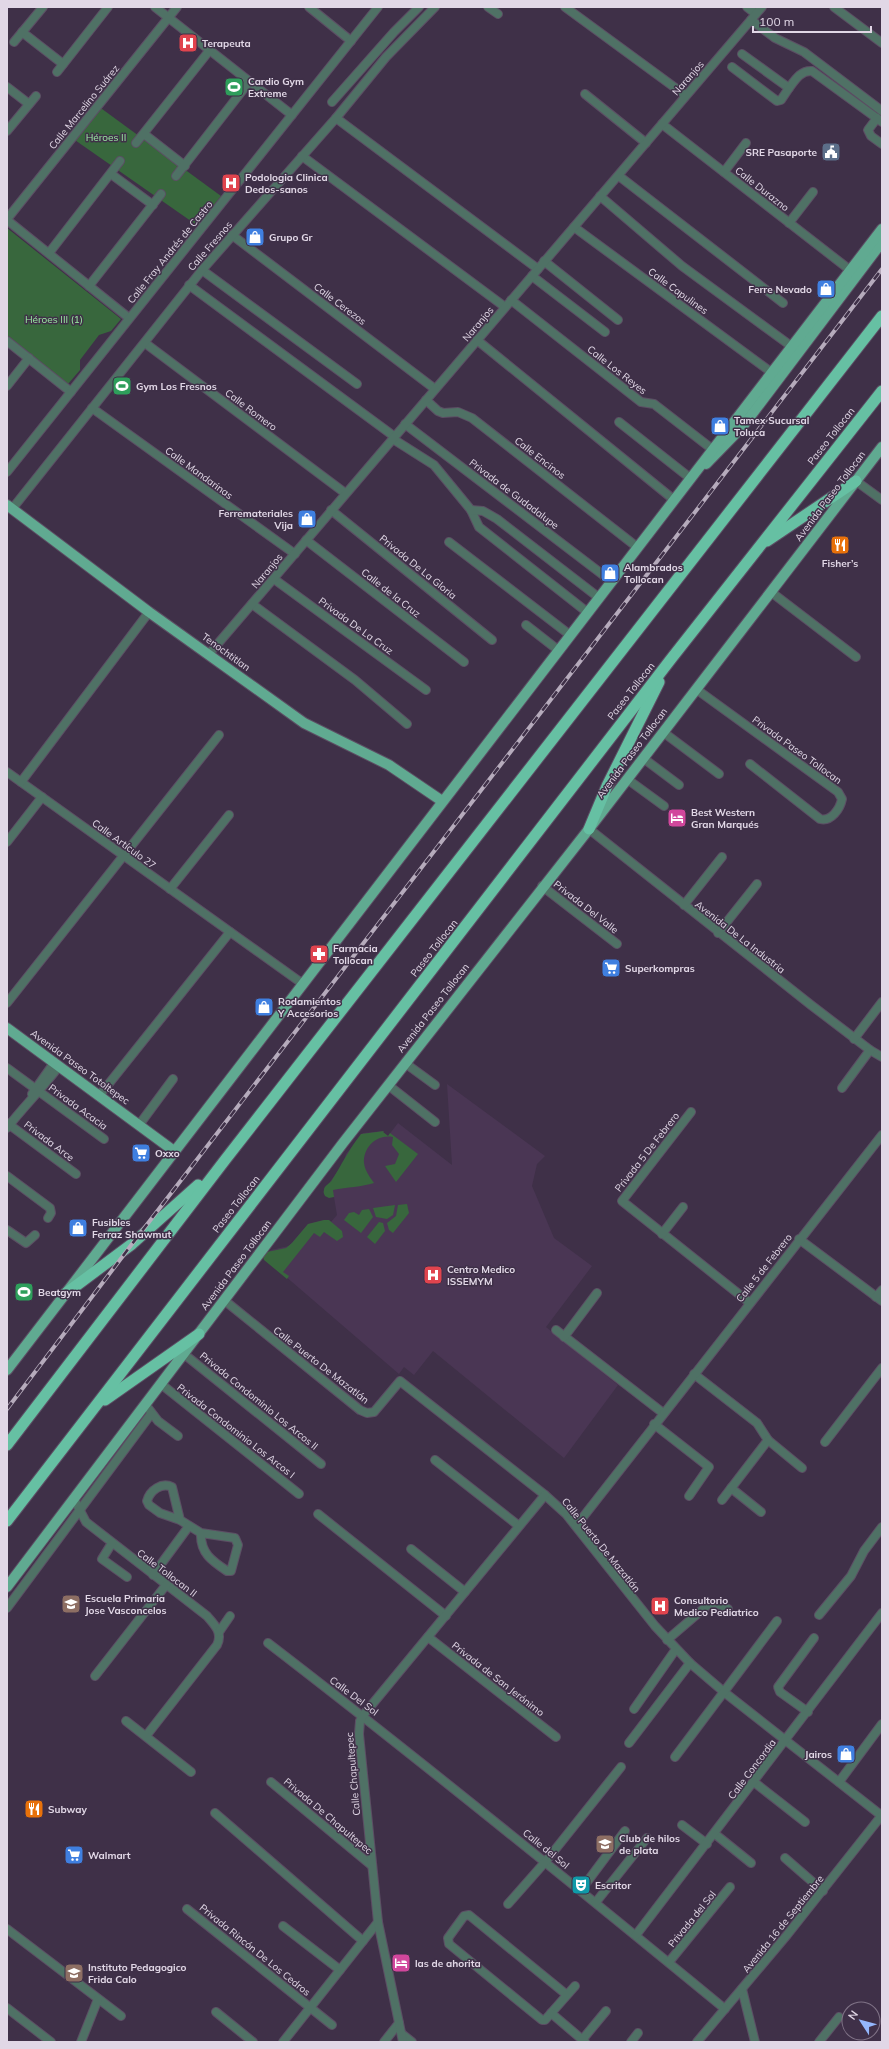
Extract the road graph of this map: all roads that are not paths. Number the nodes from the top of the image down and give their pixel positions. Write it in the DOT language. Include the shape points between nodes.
graph roads {
  1 [pos="43,7"];
  2 [pos="108,7"];
  3 [pos="155,7"];
  4 [pos="177,7"];
  5 [pos="310,7"];
  6 [pos="378,7"];
  7 [pos="419,7"];
  8 [pos="435,7"];
  9 [pos="488,7"];
  10 [pos="566,7"];
  11 [pos="747,7"];
  12 [pos="834,7"];
  13 [pos="498,14"];
  14 [pos="756,14"];
  15 [pos="168,18"];
  16 [pos="22,32"];
  17 [pos="351,41"];
  18 [pos="14,42"];
  19 [pos="882,44"];
  20 [pos="209,51"];
  21 [pos="742,54"];
  22 [pos="63,64"];
  23 [pos="732,67"];
  24 [pos="57,72"];
  25 [pos="249,82"];
  26 [pos="7,86"];
  27 [pos="789,88"];
  28 [pos="585,94"];
  29 [pos="36,96"];
  30 [pos="685,96"];
  31 [pos="332,102"];
  32 [pos="29,104"];
  33 [pos="292,115"];
  34 [pos="880,117"];
  35 [pos="336,118"];
  36 [pos="662,124"];
  37 [pos="7,131"];
  38 [pos="144,134"];
  39 [pos="136,143"];
  40 [pos="646,143"];
  41 [pos="746,143"];
  42 [pos="882,144"];
  43 [pos="302,156"];
  44 [pos="120,161"];
  45 [pos="185,166"];
  46 [pos="724,172"];
  47 [pos="111,174"];
  48 [pos="176,176"];
  49 [pos="619,176"];
  50 [pos="813,192"];
  51 [pos="160,194"];
  52 [pos="600,196"];
  53 [pos="153,205"];
  54 [pos="7,220"];
  55 [pos="789,223"];
  56 [pos="574,226"];
  57 [pos="882,229"];
  58 [pos="232,235"];
  59 [pos="882,242"];
  60 [pos="49,253"];
  61 [pos="544,261"];
  62 [pos="538,268"];
  63 [pos="202,270"];
  64 [pos="850,270"];
  65 [pos="532,276"];
  66 [pos="189,285"];
  67 [pos="89,286"];
  68 [pos="511,300"];
  69 [pos="783,303"];
  70 [pos="505,308"];
  71 [pos="882,316"];
  72 [pos="129,318"];
  73 [pos="618,320"];
  74 [pos="605,332"];
  75 [pos="477,340"];
  76 [pos="7,341"];
  77 [pos="145,343"];
  78 [pos="791,346"];
  79 [pos="29,358"];
  80 [pos="771,372"];
  81 [pos="357,384"];
  82 [pos="7,386"];
  83 [pos="435,389"];
  84 [pos="71,392"];
  85 [pos="879,395"];
  86 [pos="426,400"];
  87 [pos="92,408"];
  88 [pos="619,422"];
  89 [pos="405,424"];
  90 [pos="394,438"];
  91 [pos="882,447"];
  92 [pos="712,449"];
  93 [pos="7,472"];
  94 [pos="690,477"];
  95 [pos="856,481"];
  96 [pos="345,493"];
  97 [pos="674,499"];
  98 [pos="882,500"];
  99 [pos="10,507"];
  100 [pos="331,510"];
  101 [pos="471,510"];
  102 [pos="306,540"];
  103 [pos="448,542"];
  104 [pos="760,545"];
  105 [pos="637,547"];
  106 [pos="295,554"];
  107 [pos="274,579"];
  108 [pos="611,581"];
  109 [pos="770,592"];
  110 [pos="598,597"];
  111 [pos="252,604"];
  112 [pos="150,612"];
  113 [pos="587,612"];
  114 [pos="526,625"];
  115 [pos="570,635"];
  116 [pos="492,640"];
  117 [pos="558,650"];
  118 [pos="209,654"];
  119 [pos="856,657"];
  120 [pos="671,659"];
  121 [pos="464,662"];
  122 [pos="696,689"];
  123 [pos="426,690"];
  124 [pos="407,724"];
  125 [pos="663,732"];
  126 [pos="219,735"];
  127 [pos="643,758"];
  128 [pos="750,764"];
  129 [pos="7,772"];
  130 [pos="719,774"];
  131 [pos="627,779"];
  132 [pos="21,782"];
  133 [pos="679,785"];
  134 [pos="42,797"];
  135 [pos="442,801"];
  136 [pos="664,806"];
  137 [pos="229,815"];
  138 [pos="589,829"];
  139 [pos="7,842"];
  140 [pos="123,855"];
  141 [pos="722,858"];
  142 [pos="757,884"];
  143 [pos="542,886"];
  144 [pos="170,889"];
  145 [pos="684,905"];
  146 [pos="230,932"];
  147 [pos="718,933"];
  148 [pos="617,944"];
  149 [pos="303,984"];
  150 [pos="882,1002"];
  151 [pos="7,1003"];
  152 [pos="7,1028"];
  153 [pos="854,1039"];
  154 [pos="870,1050"];
  155 [pos="882,1057"];
  156 [pos="405,1063"];
  157 [pos="56,1064"];
  158 [pos="7,1068"];
  159 [pos="173,1079"];
  160 [pos="388,1085"];
  161 [pos="435,1085"];
  162 [pos="842,1088"];
  163 [pos="37,1090"];
  164 [pos="99,1096"];
  165 [pos="691,1112"];
  166 [pos="436,1122"];
  167 [pos="140,1124"];
  168 [pos="8,1125"];
  169 [pos="882,1135"];
  170 [pos="104,1139"];
  171 [pos="174,1151"];
  172 [pos="225,1160"];
  173 [pos="76,1174"];
  174 [pos="7,1176"];
  175 [pos="683,1207"];
  176 [pos="48,1218"];
  177 [pos="7,1230"];
  178 [pos="662,1234"];
  179 [pos="35,1235"];
  180 [pos="799,1239"];
  181 [pos="882,1290"];
  182 [pos="598,1293"];
  183 [pos="65,1294"];
  184 [pos="879,1299"];
  185 [pos="224,1300"];
  186 [pos="750,1303"];
  187 [pos="556,1330"];
  188 [pos="199,1334"];
  189 [pos="564,1337"];
  190 [pos="184,1354"];
  191 [pos="882,1368"];
  192 [pos="7,1370"];
  193 [pos="694,1374"];
  194 [pos="161,1384"];
  195 [pos="145,1404"];
  196 [pos="93,1409"];
  197 [pos="663,1413"];
  198 [pos="152,1414"];
  199 [pos="654,1424"];
  200 [pos="178,1436"];
  201 [pos="768,1440"];
  202 [pos="825,1442"];
  203 [pos="7,1445"];
  204 [pos="435,1460"];
  205 [pos="321,1464"];
  206 [pos="802,1468"];
  207 [pos="731,1488"];
  208 [pos="299,1494"];
  209 [pos="545,1495"];
  210 [pos="689,1496"];
  211 [pos="74,1499"];
  212 [pos="722,1500"];
  213 [pos="80,1509"];
  214 [pos="761,1512"];
  215 [pos="318,1514"];
  216 [pos="60,1518"];
  217 [pos="72,1520"];
  218 [pos="180,1520"];
  219 [pos="7,1521"];
  220 [pos="86,1522"];
  221 [pos="189,1526"];
  222 [pos="519,1526"];
  223 [pos="576,1526"];
  224 [pos="882,1527"];
  225 [pos="201,1533"];
  226 [pos="112,1544"];
  227 [pos="411,1549"];
  228 [pos="153,1575"];
  229 [pos="127,1577"];
  230 [pos="166,1585"];
  231 [pos="7,1587"];
  232 [pos="465,1592"];
  233 [pos="7,1608"];
  234 [pos="728,1609"];
  235 [pos="882,1613"];
  236 [pos="819,1615"];
  237 [pos="230,1616"];
  238 [pos="446,1616"];
  239 [pos="777,1621"];
  240 [pos="219,1632"];
  241 [pos="428,1638"];
  242 [pos="814,1638"];
  243 [pos="667,1640"];
  244 [pos="268,1643"];
  245 [pos="676,1649"];
  246 [pos="690,1663"];
  247 [pos="95,1676"];
  248 [pos="724,1692"];
  249 [pos="634,1709"];
  250 [pos="808,1712"];
  251 [pos="363,1715"];
  252 [pos="126,1721"];
  253 [pos="882,1724"];
  254 [pos="146,1736"];
  255 [pos="556,1737"];
  256 [pos="786,1740"];
  257 [pos="629,1743"];
  258 [pos="675,1757"];
  259 [pos="427,1766"];
  260 [pos="621,1767"];
  261 [pos="191,1772"];
  262 [pos="271,1782"];
  263 [pos="754,1782"];
  264 [pos="839,1782"];
  265 [pos="215,1814"];
  266 [pos="882,1816"];
  267 [pos="806,1822"];
  268 [pos="682,1825"];
  269 [pos="625,1831"];
  270 [pos="715,1834"];
  271 [pos="646,1838"];
  272 [pos="707,1844"];
  273 [pos="785,1858"];
  274 [pos="546,1861"];
  275 [pos="752,1863"];
  276 [pos="371,1865"];
  277 [pos="730,1887"];
  278 [pos="581,1890"];
  279 [pos="823,1891"];
  280 [pos="596,1902"];
  281 [pos="508,1904"];
  282 [pos="187,1909"];
  283 [pos="378,1922"];
  284 [pos="283,1926"];
  285 [pos="7,1928"];
  286 [pos="636,1935"];
  287 [pos="363,1941"];
  288 [pos="669,1962"];
  289 [pos="340,1970"];
  290 [pos="575,1986"];
  291 [pos="742,1989"];
  292 [pos="567,1995"];
  293 [pos="98,1999"];
  294 [pos="7,2008"];
  295 [pos="311,2008"];
  296 [pos="725,2009"];
  297 [pos="606,2011"];
  298 [pos="216,2012"];
  299 [pos="551,2013"];
  300 [pos="121,2016"];
  301 [pos="839,2017"];
  302 [pos="399,2023"];
  303 [pos="332,2025"];
  304 [pos="638,2033"];
  305 [pos="402,2038"];
  306 [pos="584,2041"];
  307 [pos="51,2042"];
  308 [pos="82,2042"];
  309 [pos="253,2042"];
  310 [pos="283,2042"];
  311 [pos="384,2042"];
  312 [pos="412,2042"];
  313 [pos="631,2042"];
  314 [pos="697,2042"];
  315 [pos="754,2042"];
  316 [pos="819,2042"];
  1 -- 16 [label="street"];
  2 -- 22 [label="street"];
  3 -- 15 [label="street"];
  4 -- 15 [label="street, Calle Marcelino Suárez"];
  5 -- 17 [label="street"];
  6 -- 17 [label="street, Calle Fray Andrés de Castro"];
  7 -- 31 [label="street"];
  8 -- 35 [label="street, Calle Fresnos" via="386,57"];
  9 -- 13 [label="street"];
  10 -- 30 [label="street"];
  11 -- 14 [label="street"];
  12 -- 19 [label="street"];
  14 -- 30 [label="street, Naranjos"];
  14 -- 34 [label="street" via="775,38 804,52"];
  15 -- 20 [label="street"];
  15 -- 54 [label="street, Calle Marcelino Suárez"];
  16 -- 18 [label="street"];
  16 -- 22 [label="street"];
  17 -- 33 [label="street, Calle Fray Andrés de Castro"];
  20 -- 25 [label="street"];
  20 -- 38 [label="street"];
  21 -- 27 [label="street"];
  22 -- 24 [label="street"];
  23 -- 27 [label="street" via="777,101 781,100"];
  25 -- 33 [label="street"];
  25 -- 45 [label="street"];
  26 -- 32 [label="street"];
  27 -- 34 [label="street" via="801,73 812,71"];
  28 -- 40 [label="street"];
  29 -- 32 [label="street"];
  30 -- 36 [label="street, Naranjos"];
  32 -- 37 [label="street"];
  33 -- 72 [label="street, Calle Fray Andrés de Castro"];
  34 -- 42 [label="street" via="868,130 871,136"];
  35 -- 43 [label="street, Calle Fresnos"];
  35 -- 62 [label="street"];
  36 -- 40 [label="street, Naranjos"];
  36 -- 46 [label="street, Calle Durazno"];
  38 -- 39 [label="street"];
  38 -- 45 [label="street"];
  40 -- 49 [label="street, Naranjos"];
  41 -- 46 [label="street"];
  43 -- 58 [label="street, Calle Fresnos"];
  43 -- 70 [label="street"];
  44 -- 47 [label="street"];
  45 -- 48 [label="street"];
  46 -- 55 [label="street, Calle Durazno"];
  47 -- 53 [label="street"];
  47 -- 60 [label="street"];
  49 -- 52 [label="street, Naranjos"];
  49 -- 69 [label="street"];
  50 -- 55 [label="street"];
  51 -- 53 [label="street"];
  52 -- 56 [label="street, Naranjos"];
  52 -- 78 [label="street" via="682,266"];
  53 -- 67 [label="street"];
  54 -- 60 [label="street"];
  55 -- 64 [label="street, Calle Durazno"];
  56 -- 61 [label="street, Naranjos"];
  56 -- 80 [label="street, Calle Capulines"];
  57 -- 64 [label="main road"];
  58 -- 63 [label="street, Calle Fresnos"];
  58 -- 83 [label="street, Calle Cerezos"];
  59 -- 94 [label="main road" via="793,362 730,441"];
  60 -- 67 [label="street"];
  61 -- 62 [label="street, Naranjos"];
  61 -- 73 [label="street"];
  62 -- 65 [label="street, Naranjos"];
  63 -- 66 [label="street, Calle Fresnos"];
  63 -- 81 [label="street"];
  64 -- 78 [label="main road"];
  65 -- 68 [label="street, Naranjos"];
  65 -- 74 [label="street"];
  66 -- 77 [label="street, Calle Fresnos"];
  66 -- 90 [label="street"];
  67 -- 72 [label="street"];
  68 -- 70 [label="street, Naranjos"];
  68 -- 92 [label="street, Calle Los Reyes" via="641,402 654,404"];
  70 -- 75 [label="street, Naranjos"];
  71 -- 172 [label="highway"];
  72 -- 84 [label="street, Calle Fray Andrés de Castro"];
  75 -- 83 [label="street, Naranjos"];
  75 -- 97 [label="street"];
  76 -- 79 [label="street"];
  77 -- 87 [label="street, Calle Fresnos"];
  77 -- 96 [label="street, Calle Romero"];
  78 -- 80 [label="main road"];
  79 -- 82 [label="street"];
  79 -- 84 [label="street"];
  80 -- 92 [label="main road"];
  83 -- 86 [label="street, Naranjos"];
  84 -- 93 [label="street, Calle Fray Andrés de Castro"];
  85 -- 104 [label="highway, Paseo Tollocan"];
  86 -- 89 [label="street, Naranjos"];
  86 -- 105 [label="street, Calle Encinos" via="443,413 458,412 472,418"];
  87 -- 99 [label="street, Calle Fresnos"];
  87 -- 106 [label="street, Calle Mandarinas"];
  88 -- 94 [label="street"];
  89 -- 90 [label="street, Naranjos"];
  89 -- 108 [label="street, Privada de Gudadalupe"];
  90 -- 96 [label="street, Naranjos"];
  90 -- 101 [label="street" via="432,463"];
  91 -- 95 [label="main road, Avenida Paseo Tollocan"];
  92 -- 94 [label="main road"];
  94 -- 97 [label="main road"];
  95 -- 98 [label="street"];
  95 -- 104 [label="highway"];
  95 -- 109 [label="main road, Avenida Paseo Tollocan"];
  96 -- 100 [label="street, Naranjos"];
  97 -- 105 [label="main road"];
  99 -- 112 [label="main road, Tenochtitlan"];
  100 -- 102 [label="street, Naranjos"];
  100 -- 116 [label="street, Privada De La Gloria"];
  101 -- 110 [label="street" via="483,511 497,519"];
  101 -- 113 [label="street" via="479,527"];
  102 -- 106 [label="street, Naranjos"];
  102 -- 121 [label="street, Calle de la Cruz"];
  103 -- 115 [label="street"];
  104 -- 120 [label="highway, Paseo Tollocan"];
  105 -- 108 [label="main road"];
  106 -- 107 [label="street, Naranjos"];
  107 -- 111 [label="street, Naranjos"];
  107 -- 123 [label="street, Privada De La Cruz"];
  108 -- 110 [label="main road"];
  109 -- 119 [label="street"];
  109 -- 122 [label="main road, Avenida Paseo Tollocan"];
  110 -- 113 [label="main road"];
  111 -- 118 [label="street, Naranjos"];
  111 -- 124 [label="street" via="355,680"];
  112 -- 118 [label="main road, Tenochtitlan"];
  112 -- 132 [label="street"];
  113 -- 115 [label="main road"];
  114 -- 117 [label="street"];
  115 -- 117 [label="main road"];
  117 -- 135 [label="main road"];
  118 -- 135 [label="main road, Tenochtitlan" via="304,723 404,773"];
  120 -- 138 [label="highway" via="607,786"];
  120 -- 196 [label="highway, Paseo Tollocan"];
  122 -- 125 [label="main road, Avenida Paseo Tollocan"];
  122 -- 128 [label="street, Privada Paseo Tollocan" via="838,792 842,799 841,804 831,818 820,819"];
  125 -- 127 [label="main road, Avenida Paseo Tollocan"];
  125 -- 130 [label="street"];
  126 -- 140 [label="street"];
  127 -- 131 [label="main road, Avenida Paseo Tollocan"];
  127 -- 133 [label="street"];
  129 -- 132 [label="street, Calle Artículo 27"];
  131 -- 136 [label="street"];
  131 -- 138 [label="main road, Avenida Paseo Tollocan"];
  132 -- 134 [label="street, Calle Artículo 27"];
  134 -- 139 [label="street"];
  134 -- 140 [label="street, Calle Artículo 27"];
  135 -- 149 [label="main road"];
  137 -- 144 [label="street"];
  138 -- 143 [label="main road, Avenida Paseo Tollocan"];
  138 -- 145 [label="street, Avenida De La Industria"];
  140 -- 144 [label="street, Calle Artículo 27"];
  140 -- 151 [label="street"];
  141 -- 145 [label="street"];
  142 -- 147 [label="street"];
  143 -- 148 [label="street, Privada Del Valle"];
  143 -- 156 [label="main road, Avenida Paseo Tollocan"];
  144 -- 146 [label="street, Calle Artículo 27"];
  145 -- 147 [label="street, Avenida De La Industria"];
  146 -- 149 [label="street, Calle Artículo 27"];
  146 -- 164 [label="street"];
  147 -- 153 [label="street, Avenida De La Industria"];
  149 -- 171 [label="main road"];
  150 -- 153 [label="street"];
  152 -- 157 [label="main road, Avenida Paseo Totoltepec"];
  153 -- 154 [label="street, Avenida De La Industria"];
  154 -- 155 [label="street, Avenida De La Industria"];
  154 -- 162 [label="street"];
  156 -- 160 [label="main road, Avenida Paseo Tollocan"];
  156 -- 161 [label="street"];
  157 -- 163 [label="street"];
  157 -- 164 [label="main road, Avenida Paseo Totoltepec"];
  158 -- 163 [label="street, Privada Acacia"];
  159 -- 167 [label="street"];
  160 -- 166 [label="street"];
  160 -- 185 [label="main road, Avenida Paseo Tollocan"];
  163 -- 168 [label="street"];
  163 -- 170 [label="street, Privada Acacia"];
  164 -- 167 [label="main road, Avenida Paseo Totoltepec"];
  165 -- 178 [label="street, Privada 5 De Febrero" via="622,1201"];
  167 -- 171 [label="main road, Avenida Paseo Totoltepec"];
  168 -- 173 [label="street, Privada Arce"];
  169 -- 180 [label="street, Calle 5 de Febrero"];
  171 -- 183 [label="main road"];
  172 -- 183 [label="highway" via="132,1244"];
  172 -- 203 [label="highway"];
  174 -- 176 [label="street" via="50,1208"];
  175 -- 178 [label="street"];
  177 -- 179 [label="street" via="26,1243"];
  178 -- 186 [label="street, Privada 5 De Febrero"];
  180 -- 184 [label="street"];
  180 -- 186 [label="street, Calle 5 de Febrero"];
  181 -- 184 [label="street"];
  182 -- 189 [label="street"];
  183 -- 192 [label="main road"];
  185 -- 188 [label="main road, Avenida Paseo Tollocan"];
  185 -- 209 [label="street, Calle Puerto De Mazatlán" via="360,1410 374,1412 400,1381"];
  186 -- 193 [label="street, Calle 5 de Febrero"];
  187 -- 189 [label="street"];
  188 -- 190 [label="main road, Avenida Paseo Tollocan"];
  188 -- 196 [label="highway"];
  189 -- 197 [label="street"];
  190 -- 194 [label="main road, Avenida Paseo Tollocan"];
  190 -- 205 [label="street, Privada Condominio Los Arcos II"];
  191 -- 202 [label="street"];
  193 -- 197 [label="street, Calle 5 de Febrero"];
  193 -- 201 [label="street" via="757,1423"];
  194 -- 195 [label="main road, Avenida Paseo Tollocan"];
  194 -- 208 [label="street, Privada Condominio Los Arcos I"];
  195 -- 198 [label="street"];
  195 -- 211 [label="main road, Avenida Paseo Tollocan"];
  196 -- 219 [label="highway, Paseo Tollocan"];
  197 -- 199 [label="street, Calle 5 de Febrero"];
  198 -- 200 [label="street"];
  198 -- 213 [label="street"];
  199 -- 210 [label="street" via="709,1467"];
  199 -- 223 [label="street, Calle 5 de Febrero"];
  201 -- 206 [label="street"];
  201 -- 207 [label="street"];
  204 -- 222 [label="street"];
  207 -- 212 [label="street"];
  207 -- 214 [label="street"];
  209 -- 222 [label="street, Calle Chapultepec"];
  209 -- 223 [label="street, Calle Puerto De Mazatlán"];
  211 -- 213 [label="street, Calle Tollocan II"];
  211 -- 216 [label="main road, Avenida Paseo Tollocan"];
  213 -- 217 [label="street"];
  213 -- 220 [label="street, Calle Tollocan II"];
  215 -- 238 [label="street"];
  216 -- 217 [label="street"];
  216 -- 231 [label="main road, Avenida Paseo Tollocan"];
  217 -- 220 [label="street"];
  217 -- 233 [label="street"];
  218 -- 218 [label="street" via="172,1487 155,1488 147,1498 149,1505 164,1515"];
  218 -- 221 [label="street"];
  220 -- 226 [label="street, Calle Tollocan II"];
  221 -- 225 [label="street"];
  221 -- 228 [label="street"];
  222 -- 232 [label="street, Calle Chapultepec"];
  223 -- 243 [label="street, Calle Puerto De Mazatlán"];
  224 -- 236 [label="street" via="851,1576"];
  225 -- 225 [label="street" via="202,1546 207,1556 231,1571 237,1540 230,1536"];
  226 -- 228 [label="street, Calle Tollocan II"];
  226 -- 229 [label="street" via="103,1556 103,1561"];
  227 -- 232 [label="street"];
  228 -- 230 [label="street, Calle Tollocan II"];
  230 -- 240 [label="street, Calle Tollocan II" via="207,1616"];
  230 -- 247 [label="street"];
  232 -- 238 [label="street, Calle Chapultepec"];
  234 -- 243 [label="street" via="716,1603 709,1604"];
  235 -- 250 [label="street, Calle Concordia"];
  237 -- 240 [label="street"];
  238 -- 241 [label="street, Calle Chapultepec"];
  239 -- 248 [label="street"];
  240 -- 254 [label="street" via="220,1640 217,1645"];
  241 -- 251 [label="street, Calle Chapultepec"];
  241 -- 255 [label="street, Privada de San Jerónimo"];
  242 -- 250 [label="street" via="778,1689"];
  243 -- 245 [label="street, Calle Puerto De Mazatlán"];
  244 -- 251 [label="street, Calle Del Sol"];
  245 -- 246 [label="street, Calle Puerto De Mazatlán"];
  245 -- 249 [label="street"];
  246 -- 248 [label="street, Calle Puerto De Mazatlán"];
  246 -- 257 [label="street"];
  248 -- 256 [label="street, Calle Puerto De Mazatlán"];
  248 -- 258 [label="street"];
  250 -- 256 [label="street, Calle Concordia"];
  251 -- 259 [label="street, Calle Del Sol"];
  251 -- 276 [label="street, Calle Chapultepec" via="359,1724 359,1734"];
  252 -- 254 [label="street"];
  253 -- 264 [label="street"];
  254 -- 261 [label="street"];
  256 -- 263 [label="street, Calle Concordia"];
  256 -- 264 [label="street, Calle Puerto De Mazatlán"];
  259 -- 274 [label="street, Calle del Sol"];
  260 -- 274 [label="street"];
  262 -- 276 [label="street, Privada De Chapultepec"];
  263 -- 267 [label="street"];
  263 -- 270 [label="street, Calle Concordia"];
  264 -- 266 [label="street, Calle Puerto De Mazatlán"];
  265 -- 287 [label="street"];
  266 -- 279 [label="street, Avenida 16 de Septiembre"];
  268 -- 272 [label="street"];
  269 -- 278 [label="street"];
  270 -- 272 [label="street, Calle Concordia"];
  270 -- 275 [label="street"];
  271 -- 280 [label="street"];
  272 -- 286 [label="street, Calle Concordia"];
  273 -- 279 [label="street"];
  274 -- 278 [label="street, Calle del Sol"];
  274 -- 281 [label="street"];
  276 -- 283 [label="street, Calle Chapultepec"];
  277 -- 288 [label="street, Privada del Sol"];
  278 -- 280 [label="street, Calle del Sol"];
  279 -- 291 [label="street, Avenida 16 de Septiembre"];
  280 -- 286 [label="street, Calle del Sol"];
  282 -- 295 [label="street, Privada Rincón De Los Cedros"];
  283 -- 287 [label="street"];
  283 -- 302 [label="street, Calle Chapultepec"];
  284 -- 289 [label="street"];
  285 -- 293 [label="street"];
  286 -- 288 [label="street, Calle del Sol"];
  287 -- 289 [label="street"];
  288 -- 296 [label="street, Calle del Sol"];
  289 -- 295 [label="street"];
  290 -- 292 [label="street"];
  291 -- 296 [label="street, Avenida 16 de Septiembre"];
  291 -- 315 [label="street"];
  292 -- 299 [label="street"];
  292 -- 299 [label="street" via="469,1915 464,1916 448,1938 449,1944 540,2019 545,2020"];
  293 -- 300 [label="street"];
  293 -- 308 [label="street"];
  294 -- 307 [label="street"];
  295 -- 303 [label="street, Privada Rincón De Los Cedros"];
  295 -- 310 [label="street"];
  296 -- 314 [label="street, Avenida 16 de Septiembre"];
  297 -- 306 [label="street"];
  298 -- 309 [label="street"];
  299 -- 306 [label="street"];
  301 -- 316 [label="street"];
  302 -- 305 [label="street, Calle Chapultepec"];
  302 -- 311 [label="street"];
  304 -- 313 [label="street"];
  305 -- 312 [label="street"];
}
